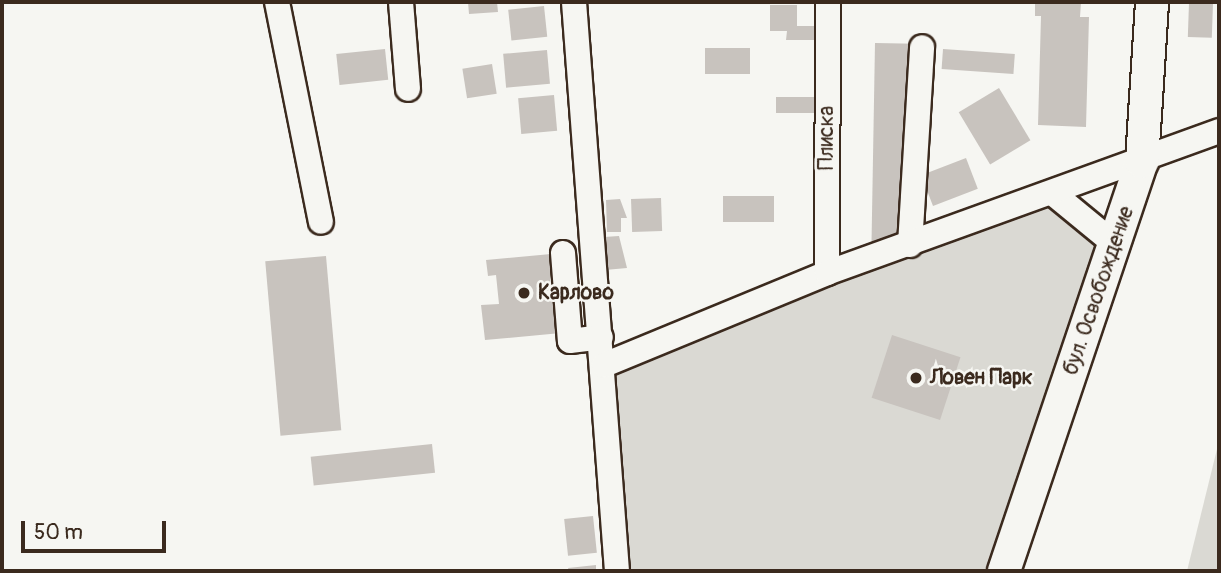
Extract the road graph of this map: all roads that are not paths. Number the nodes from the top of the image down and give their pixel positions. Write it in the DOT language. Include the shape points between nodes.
graph roads {
  1 [pos="277,2"];
  2 [pos="401,2"];
  3 [pos="574,2"];
  4 [pos="828,2"];
  5 [pos="1152,2"];
  6 [pos="922,47"];
  7 [pos="408,89"];
  8 [pos="1219,131"];
  9 [pos="1142,162"];
  10 [pos="1055,195"];
  11 [pos="321,222"];
  12 [pos="910,245"];
  13 [pos="1117,246"];
  14 [pos="563,253"];
  15 [pos="827,273"];
  16 [pos="601,337"];
  17 [pos="604,365"];
  18 [pos="617,571"];
  19 [pos="1004,571"];
  1 -- 11 [label="street"];
  2 -- 7 [label="street"];
  3 -- 16 [label="street"];
  4 -- 15 [label="street, Плиска"];
  5 -- 9 [label="main road, бул. Освобождение"];
  6 -- 12 [label="street"];
  8 -- 9 [label="street"];
  9 -- 10 [label="street"];
  9 -- 13 [label="main road, бул. Освобождение"];
  10 -- 12 [label="street"];
  10 -- 13 [label="street"];
  12 -- 15 [label="street"];
  13 -- 19 [label="main road, бул. Освобождение"];
  14 -- 16 [label="street" via="570,341"];
  15 -- 17 [label="street"];
  16 -- 17 [label="street"];
  17 -- 18 [label="street"];
}
